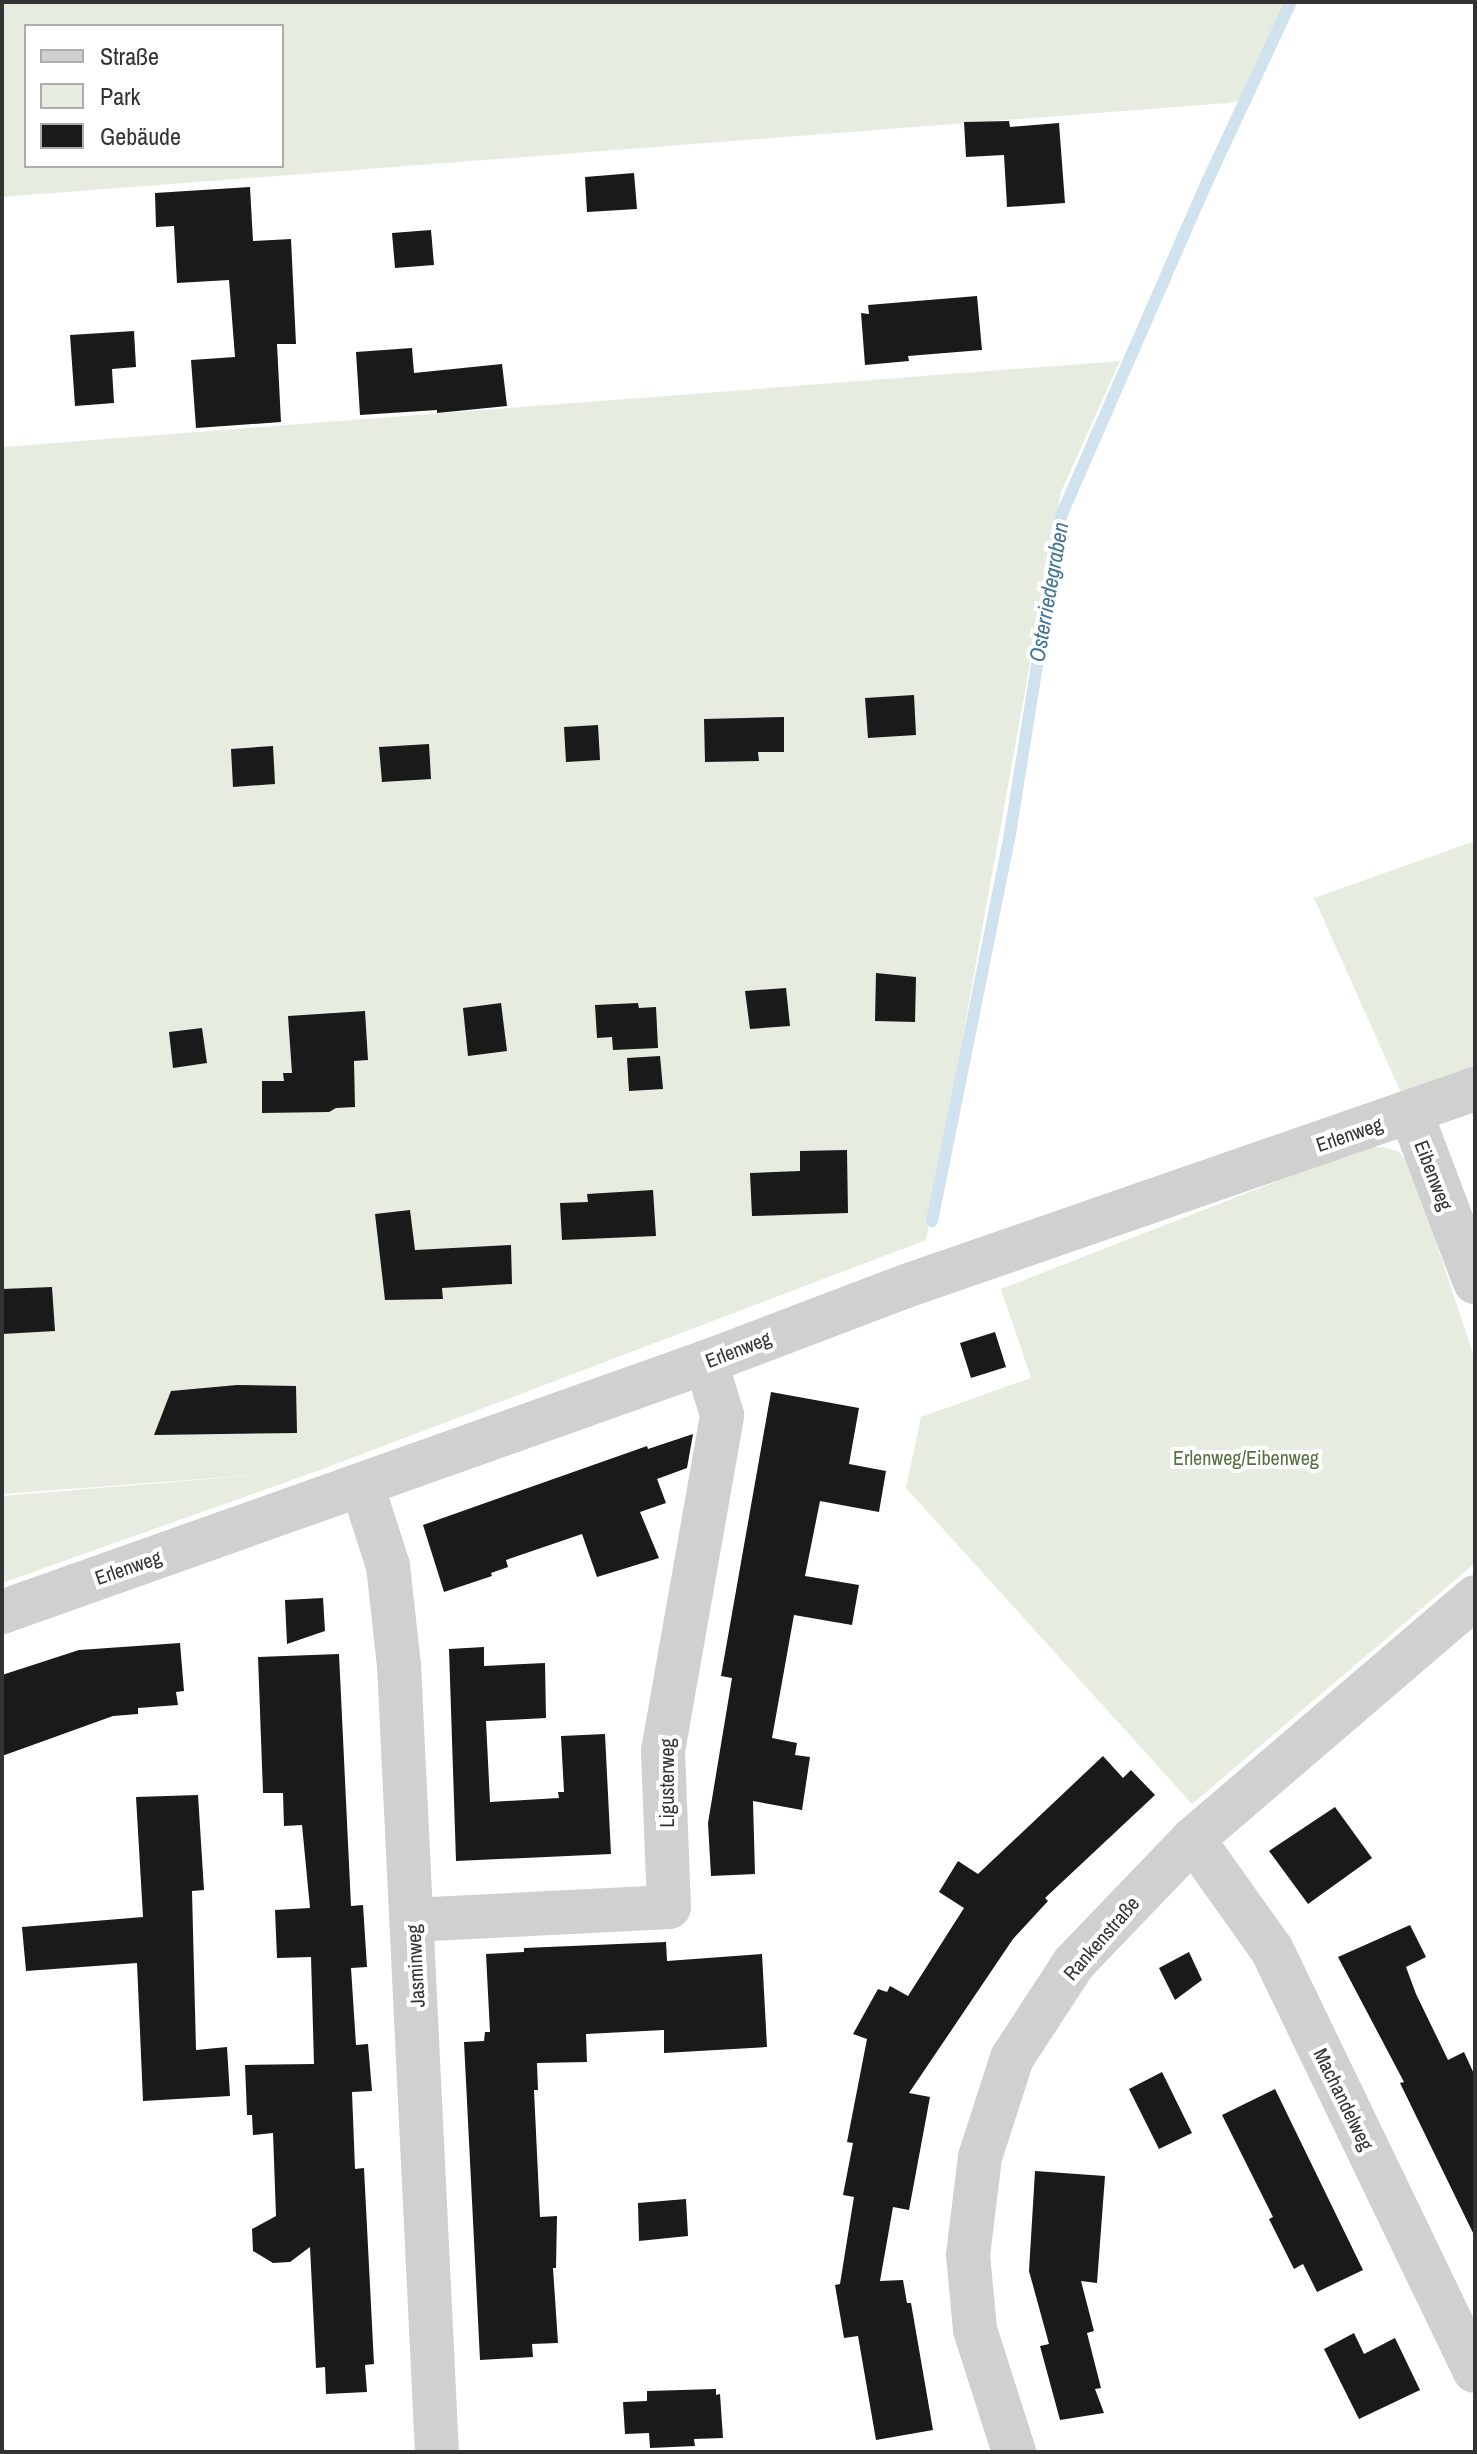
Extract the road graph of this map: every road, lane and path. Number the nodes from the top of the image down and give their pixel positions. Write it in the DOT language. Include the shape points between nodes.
graph roads {
  1 [pos="1475,1089"];
  2 [pos="1411,1113"];
  3 [pos="1475,1282"];
  4 [pos="706,1362"];
  5 [pos="362,1485"];
  6 [pos="1475,1597"];
  7 [pos="2,1612"];
  8 [pos="1193,1839"];
  9 [pos="412,1920"];
  10 [pos="1475,2371"];
  11 [pos="437,2452"];
  12 [pos="1014,2452"];
  1 -- 2 [label="street, Erlenweg"];
  2 -- 3 [label="street, Eibenweg"];
  2 -- 4 [label="street, Erlenweg" via="906,1286"];
  4 -- 5 [label="street, Erlenweg"];
  4 -- 9 [label="street, Ligusterweg" via="722,1415 663,1751 669,1907"];
  5 -- 7 [label="street, Erlenweg"];
  5 -- 9 [label="street, Jasminweg" via="388,1566 399,1665"];
  6 -- 8 [label="street, Rankenstraße"];
  8 -- 10 [label="street, Machandelweg" via="1272,1950"];
  8 -- 12 [label="street, Rankenstraße" via="1074,1963 1012,2058 980,2157 968,2255 975,2330"];
  9 -- 11 [label="street, Jasminweg"];
}
